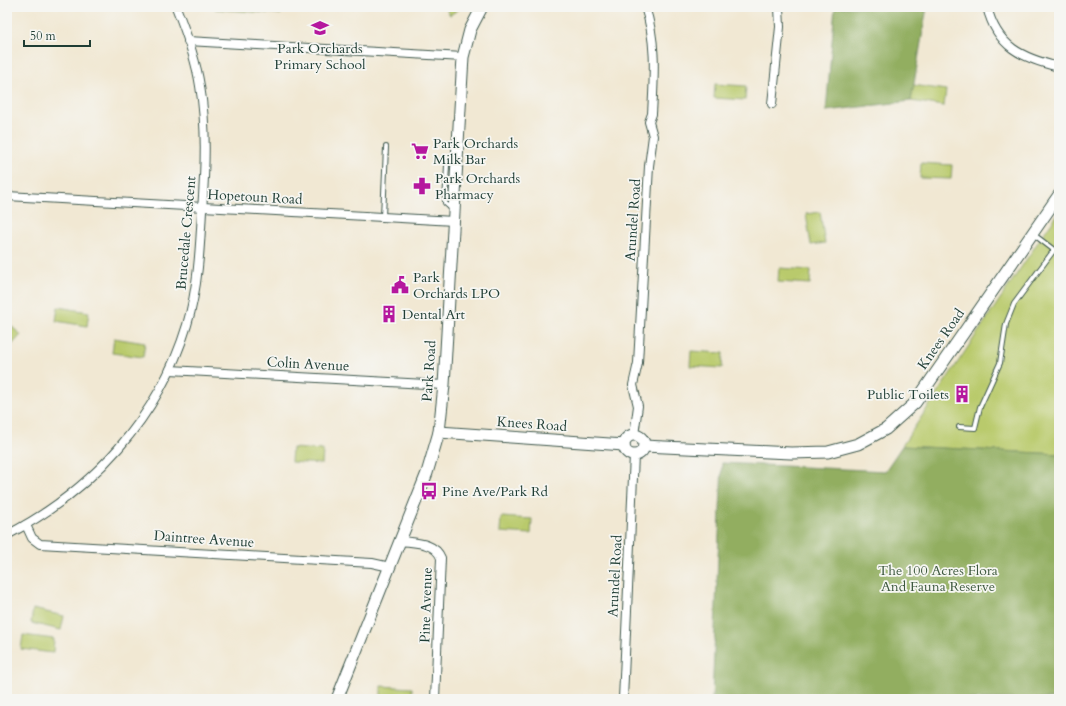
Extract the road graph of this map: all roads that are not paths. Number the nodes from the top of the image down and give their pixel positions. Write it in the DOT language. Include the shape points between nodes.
graph roads {
  1 [pos="176,7"];
  2 [pos="482,7"];
  3 [pos="645,7"];
  4 [pos="780,7"];
  5 [pos="987,7"];
  6 [pos="188,41"];
  7 [pos="464,57"];
  8 [pos="1059,67"];
  9 [pos="772,104"];
  10 [pos="386,147"];
  11 [pos="1059,195"];
  12 [pos="7,196"];
  13 [pos="202,207"];
  14 [pos="454,216"];
  15 [pos="382,217"];
  16 [pos="1033,234"];
  17 [pos="1059,246"];
  18 [pos="1054,250"];
  19 [pos="170,370"];
  20 [pos="444,385"];
  21 [pos="959,427"];
  22 [pos="439,432"];
  23 [pos="634,435"];
  24 [pos="624,445"];
  25 [pos="644,446"];
  26 [pos="634,455"];
  27 [pos="26,525"];
  28 [pos="7,535"];
  29 [pos="401,541"];
  30 [pos="390,567"];
  31 [pos="337,699"];
  32 [pos="435,699"];
  33 [pos="623,699"];
  1 -- 6 [label="street, Brucedale Crescent"];
  2 -- 7 [label="street, Park Road" via="470,30"];
  3 -- 23 [label="street, Arundel Road" via="655,54 652,114 649,122 653,136 648,181 638,363 633,385 638,406"];
  4 -- 9 [label="street"];
  5 -- 8 [label="street" via="990,19 1015,52 1034,61"];
  6 -- 7 [label="street"];
  6 -- 13 [label="street, Brucedale Crescent" via="200,84 204,122 205,165"];
  7 -- 14 [label="street, Park Road"];
  10 -- 15 [label="lane"];
  11 -- 16 [label="street, Knees Road"];
  12 -- 13 [label="street, Hopetoun Road"];
  13 -- 15 [label="street, Hopetoun Road"];
  13 -- 19 [label="street, Brucedale Crescent" via="199,260 193,299 187,325"];
  14 -- 15 [label="street, Hopetoun Road"];
  14 -- 20 [label="street, Park Road"];
  16 -- 18 [label="lane"];
  16 -- 25 [label="street, Knees Road" via="915,403 886,429 872,437 858,444 828,452 791,454"];
  17 -- 18 [label="lane"];
  18 -- 21 [label="lane" via="1014,304 1006,324 1000,363 980,407 975,428"];
  19 -- 20 [label="street, Colin Avenue"];
  19 -- 27 [label="street, Brucedale Crescent" via="142,418 102,467 75,491"];
  20 -- 22 [label="street, Park Road"];
  22 -- 24 [label="street, Knees Road"];
  22 -- 29 [label="street, Park Road" via="428,473"];
  23 -- 24 [label="street" via="628,437"];
  23 -- 25 [label="street" via="640,437"];
  24 -- 26 [label="street" via="628,453"];
  25 -- 26 [label="street" via="642,451"];
  26 -- 33 [label="street, Arundel Road"];
  27 -- 28 [label="street, Brucedale Crescent"];
  27 -- 30 [label="street, Daintree Avenue" via="32,538 40,544 372,563"];
  29 -- 30 [label="street, Park Road"];
  29 -- 32 [label="street, Pine Avenue" via="430,546 441,558"];
  30 -- 31 [label="street, Park Road"];
}
